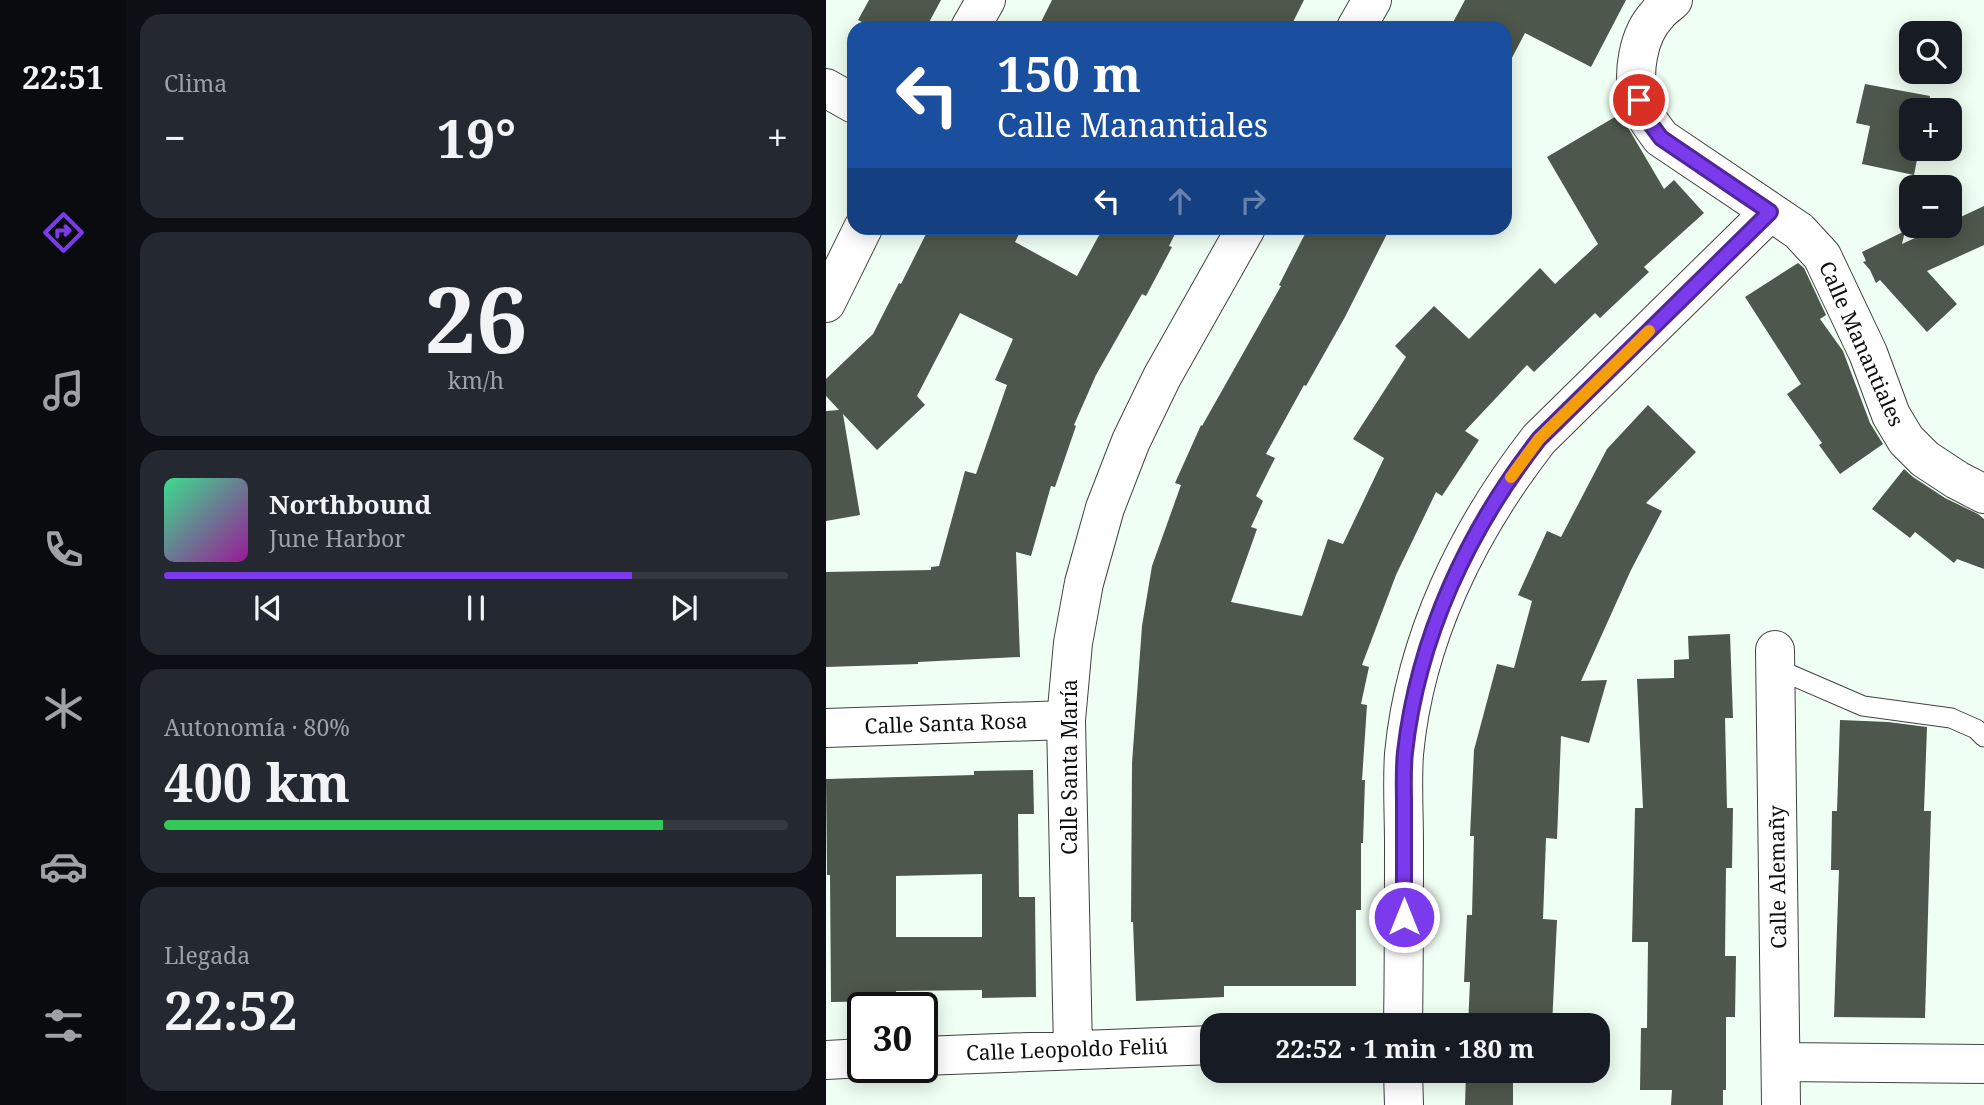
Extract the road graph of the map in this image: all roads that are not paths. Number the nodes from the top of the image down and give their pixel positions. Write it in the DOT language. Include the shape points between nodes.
graph roads {
  1 [pos="986,0"];
  2 [pos="1372,0"];
  3 [pos="1673,0"];
  4 [pos="974,21"];
  5 [pos="1360,21"];
  6 [pos="826,88"];
  7 [pos="847,100"];
  8 [pos="1770,212"];
  9 [pos="860,235"];
  10 [pos="1241,235"];
  11 [pos="826,303"];
  12 [pos="1984,494"];
  13 [pos="1775,659"];
  14 [pos="1066,720"];
  15 [pos="826,728"];
  16 [pos="1984,737"];
  17 [pos="1403,1013"];
  18 [pos="1200,1045"];
  19 [pos="1073,1050"];
  20 [pos="938,1055"];
  21 [pos="847,1059"];
  22 [pos="826,1060"];
  23 [pos="1781,1062"];
  24 [pos="1984,1064"];
  25 [pos="1404,1083"];
  26 [pos="1404,1105"];
  27 [pos="1781,1105"];
  1 -- 4 [label="street"];
  2 -- 5 [label="street"];
  3 -- 8 [label="street, Calle Manantiales" via="1655,16 1640,46 1636,73 1647,119 1661,138"];
  6 -- 7 [label="street"];
  8 -- 12 [label="street, Calle Manantiales" via="1799,231 1822,256 1906,440 1925,459"];
  8 -- 17 [label="street" via="1539,439 1493,503 1449,587 1422,665 1404,754"];
  9 -- 11 [label="street"];
  10 -- 14 [label="street, Calle Santa María" via="1130,441 1105,508 1077,619"];
  13 -- 16 [label="lane" via="1863,706 1951,718"];
  13 -- 23 [label="street, Calle Alemañy"];
  14 -- 15 [label="street, Calle Santa Rosa"];
  14 -- 19 [label="street, Calle Santa María"];
  18 -- 19 [label="street, Calle Leopoldo Feliú"];
  19 -- 20 [label="street, Calle Leopoldo Feliú"];
  21 -- 22 [label="street"];
  23 -- 24 [label="street"];
  23 -- 27 [label="street, Calle Alemañy"];
  25 -- 26 [label="street"];
}
